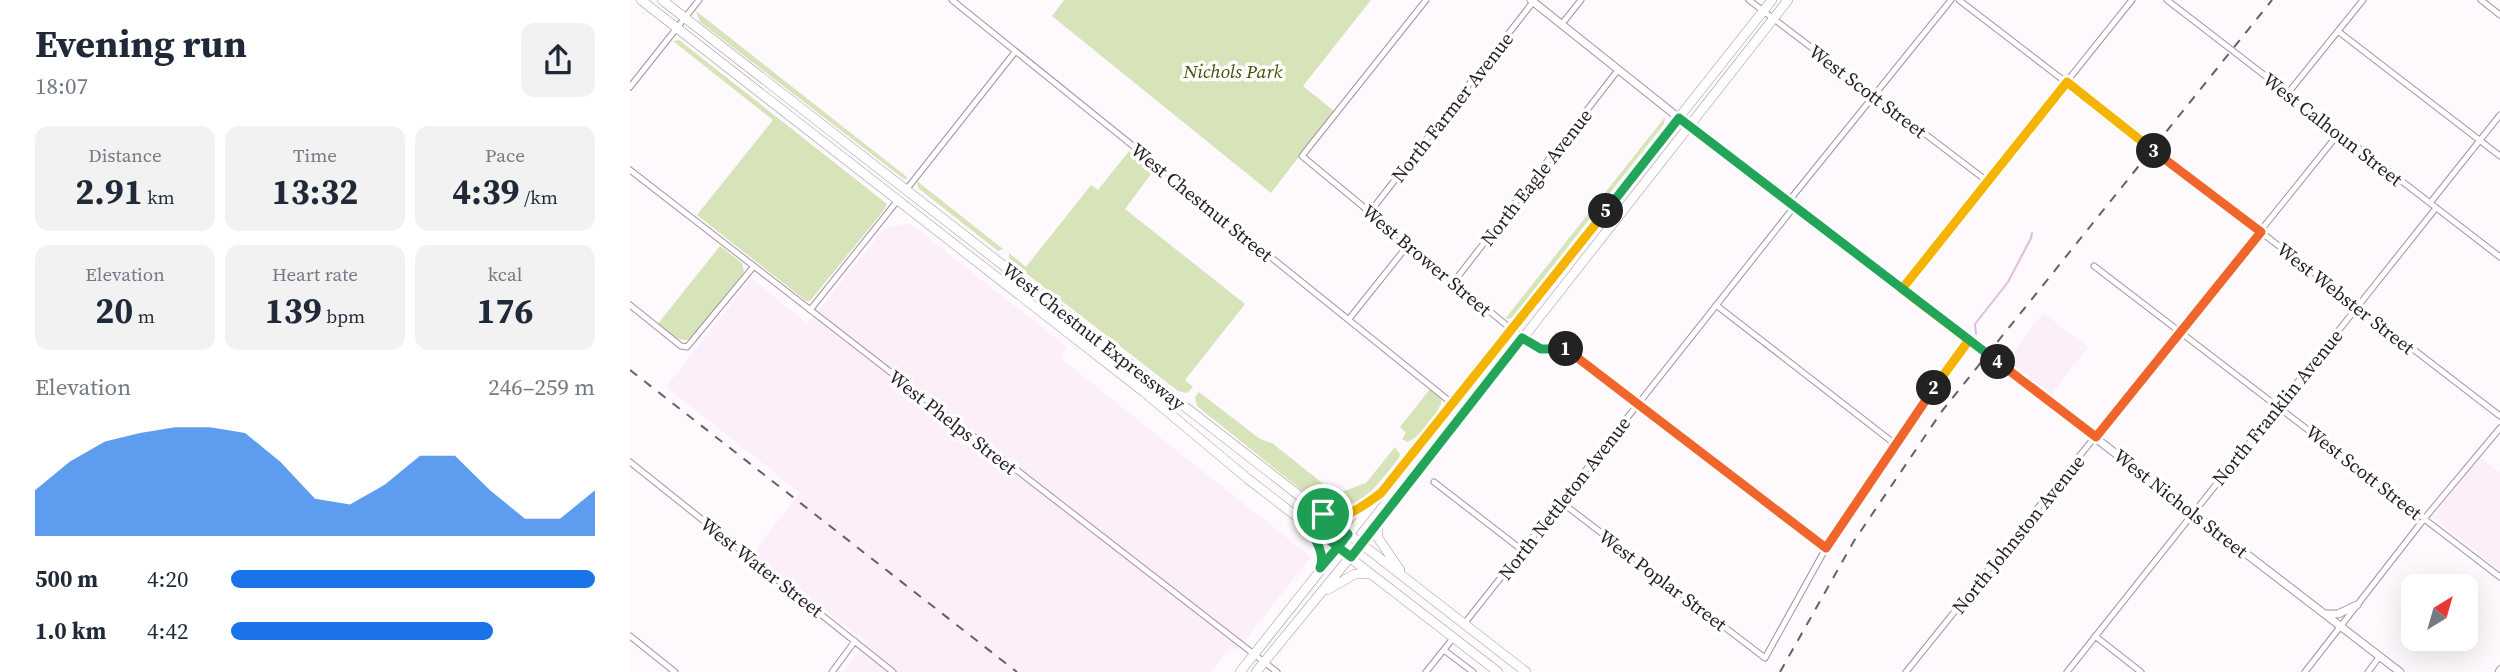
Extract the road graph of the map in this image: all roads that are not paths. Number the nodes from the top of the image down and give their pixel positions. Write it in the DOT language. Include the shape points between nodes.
graph roads {
  1 [pos="641,0"];
  2 [pos="662,0"];
  3 [pos="699,0"];
  4 [pos="952,0"];
  5 [pos="968,0"];
  6 [pos="1426,0"];
  7 [pos="1581,0"];
  8 [pos="1749,0"];
  9 [pos="1772,0"];
  10 [pos="1788,0"];
  11 [pos="1951,0"];
  12 [pos="1959,0"];
  13 [pos="2132,0"];
  14 [pos="2167,0"];
  15 [pos="2363,0"];
  16 [pos="2481,0"];
  17 [pos="1532,1"];
  18 [pos="962,8"];
  19 [pos="1763,11"];
  20 [pos="2500,15"];
  21 [pos="685,18"];
  22 [pos="1773,19"];
  23 [pos="1561,25"];
  24 [pos="677,28"];
  25 [pos="2339,32"];
  26 [pos="1015,52"];
  27 [pos="1618,70"];
  28 [pos="2067,82"];
  29 [pos="630,87"];
  30 [pos="2288,93"];
  31 [pos="1875,96"];
  32 [pos="2500,115"];
  33 [pos="1679,118"];
  34 [pos="1689,126"];
  35 [pos="2339,133"];
  36 [pos="2480,140"];
  37 [pos="2500,156"];
  38 [pos="630,170"];
  39 [pos="1987,181"];
  40 [pos="906,190"];
  41 [pos="898,200"];
  42 [pos="2430,203"];
  43 [pos="1791,204"];
  44 [pos="2436,208"];
  45 [pos="1370,212"];
  46 [pos="2261,232"];
  47 [pos="1408,245"];
  48 [pos="2500,257"];
  49 [pos="754,266"];
  50 [pos="2094,266"];
  51 [pos="1453,283"];
  52 [pos="1902,289"];
  53 [pos="1716,305"];
  54 [pos="630,306"];
  55 [pos="2357,307"];
  56 [pos="810,310"];
  57 [pos="1349,319"];
  58 [pos="1511,330"];
  59 [pos="2180,330"];
  60 [pos="1522,338"];
  61 [pos="1969,340"];
  62 [pos="1452,404"];
  63 [pos="1638,404"];
  64 [pos="2278,405"];
  65 [pos="2500,416"];
  66 [pos="2500,428"];
  67 [pos="2096,437"];
  68 [pos="1895,444"];
  69 [pos="630,462"];
  70 [pos="1434,482"];
  71 [pos="1381,493"];
  72 [pos="1561,502"];
  73 [pos="2193,513"];
  74 [pos="1323,514"];
  75 [pos="1301,518"];
  76 [pos="2424,519"];
  77 [pos="1378,523"];
  78 [pos="1348,534"];
  79 [pos="1361,544"];
  80 [pos="1338,547"];
  81 [pos="1826,548"];
  82 [pos="1522,550"];
  83 [pos="1351,557"];
  84 [pos="1320,568"];
  85 [pos="2500,577"];
  86 [pos="1381,580"];
  87 [pos="1407,580"];
  88 [pos="1314,600"];
  89 [pos="2357,605"];
  90 [pos="2323,613"];
  91 [pos="1464,624"];
  92 [pos="2340,626"];
  93 [pos="630,636"];
  94 [pos="2095,636"];
  95 [pos="1454,637"];
  96 [pos="855,641"];
  97 [pos="1444,650"];
  98 [pos="1253,655"];
  99 [pos="2380,656"];
  100 [pos="1264,663"];
  101 [pos="675,672"];
  102 [pos="832,672"];
  103 [pos="893,672"];
  104 [pos="1240,672"];
  105 [pos="1256,672"];
  106 [pos="1276,672"];
  107 [pos="1426,672"];
  108 [pos="1473,672"];
  109 [pos="1499,672"];
  110 [pos="1526,672"];
  111 [pos="1906,672"];
  112 [pos="2067,672"];
  113 [pos="2141,672"];
  114 [pos="2305,672"];
  115 [pos="2368,672"];
  116 [pos="2400,672"];
  1 -- 24 [label="main road, West Chestnut Expressway"];
  2 -- 21 [label="main road, West Chestnut Expressway"];
  3 -- 21 [label="street"];
  4 -- 18 [label="street, West Chestnut Street"];
  5 -- 18 [label="street"];
  6 -- 45 [label="street, West Brower Street" via="1302,156"];
  7 -- 23 [label="street"];
  8 -- 19 [label="street, West Scott Street"];
  9 -- 19 [label="main road"];
  10 -- 22 [label="main road"];
  11 -- 31 [label="street, North Nettleton Avenue"];
  12 -- 28 [label="street, West Webster Street"];
  13 -- 28 [label="street"];
  14 -- 30 [label="street, West Calhoun Street"];
  15 -- 25 [label="street"];
  16 -- 20 [label="street"];
  17 -- 23 [label="street, West Nichols Street"];
  17 -- 45 [label="street, North Farmer Avenue"];
  18 -- 26 [label="street, West Chestnut Street"];
  19 -- 22 [label="street, West Scott Street"];
  19 -- 33 [label="main road"];
  21 -- 24 [label="street"];
  21 -- 40 [label="main road, West Chestnut Expressway"];
  22 -- 31 [label="street, West Scott Street"];
  22 -- 34 [label="main road"];
  23 -- 27 [label="street, West Nichols Street"];
  24 -- 29 [label="street"];
  24 -- 41 [label="main road, West Chestnut Expressway"];
  25 -- 30 [label="street"];
  25 -- 36 [label="street"];
  26 -- 40 [label="street"];
  26 -- 57 [label="street, West Chestnut Street"];
  27 -- 33 [label="street, West Nichols Street"];
  27 -- 51 [label="street, North Eagle Avenue"];
  28 -- 39 [label="street"];
  28 -- 46 [label="street, West Webster Street"];
  30 -- 35 [label="street, West Calhoun Street"];
  31 -- 39 [label="street, West Scott Street"];
  31 -- 43 [label="street, North Nettleton Avenue"];
  32 -- 36 [label="street"];
  33 -- 34 [label="street, West Nichols Street"];
  33 -- 58 [label="main road"];
  34 -- 43 [label="street, West Nichols Street"];
  34 -- 60 [label="main road"];
  35 -- 42 [label="street, West Calhoun Street"];
  35 -- 46 [label="street, North Johnston Avenue"];
  36 -- 37 [label="street"];
  36 -- 42 [label="street"];
  38 -- 49 [label="street, West Phelps Street"];
  39 -- 52 [label="street"];
  40 -- 74 [label="main road, West Chestnut Expressway"];
  41 -- 56 [label="street"];
  41 -- 75 [label="main road, West Chestnut Expressway"];
  42 -- 44 [label="street, West Calhoun Street"];
  43 -- 52 [label="street, West Nichols Street"];
  43 -- 53 [label="street, North Nettleton Avenue"];
  44 -- 48 [label="street, West Calhoun Street"];
  44 -- 55 [label="street, North Franklin Avenue"];
  45 -- 47 [label="street, West Brower Street"];
  46 -- 55 [label="street, West Webster Street"];
  46 -- 59 [label="street, North Johnston Avenue"];
  47 -- 51 [label="street, West Brower Street"];
  47 -- 57 [label="street"];
  49 -- 54 [label="street" via="687,347"];
  49 -- 56 [label="street, West Phelps Street"];
  50 -- 59 [label="street, West Scott Street"];
  51 -- 58 [label="street, West Brower Street"];
  52 -- 61 [label="street, West Nichols Street"];
  53 -- 63 [label="street, North Nettleton Avenue"];
  53 -- 68 [label="street"];
  55 -- 64 [label="street, North Franklin Avenue"];
  55 -- 65 [label="street, West Webster Street"];
  56 -- 98 [label="street, West Phelps Street"];
  57 -- 62 [label="street, West Chestnut Street"];
  58 -- 60 [label="street, West Brower Street"];
  58 -- 62 [label="main road"];
  59 -- 64 [label="street, West Scott Street"];
  59 -- 67 [label="street, North Johnston Avenue"];
  60 -- 63 [label="street, West Brower Street" via="1536,348 1571,352"];
  60 -- 77 [label="main road"];
  61 -- 67 [label="street, West Nichols Street"];
  61 -- 68 [label="street"];
  62 -- 71 [label="main road"];
  63 -- 72 [label="street, North Nettleton Avenue"];
  63 -- 81 [label="street, West Brower Street"];
  64 -- 73 [label="street, North Franklin Avenue"];
  64 -- 76 [label="street, West Scott Street"];
  66 -- 76 [label="street"];
  67 -- 73 [label="street, West Nichols Street"];
  67 -- 111 [label="street, North Johnston Avenue"];
  68 -- 81 [label="street"];
  69 -- 96 [label="street, West Water Street"];
  70 -- 82 [label="street"];
  71 -- 74 [label="main road" via="1346,515"];
  71 -- 78 [label="main road"];
  72 -- 81 [label="street, West Poplar Street" via="1765,658"];
  72 -- 82 [label="street, North Nettleton Avenue"];
  73 -- 90 [label="street, West Nichols Street"];
  73 -- 94 [label="street, North Franklin Avenue"];
  74 -- 78 [label="main road, West Chestnut Expressway"];
  75 -- 80 [label="main road, West Chestnut Expressway"];
  75 -- 84 [label="main road" via="1320,549"];
  76 -- 85 [label="street, West Scott Street"];
  76 -- 89 [label="street"];
  77 -- 79 [label="main road"];
  77 -- 87 [label="main road" via="1378,538"];
  78 -- 79 [label="main road, West Chestnut Expressway"];
  78 -- 80 [label="main road"];
  79 -- 83 [label="main road"];
  79 -- 87 [label="main road, West Chestnut Expressway"];
  80 -- 83 [label="main road, West Chestnut Expressway"];
  80 -- 84 [label="main road"];
  82 -- 91 [label="street, North Nettleton Avenue"];
  83 -- 86 [label="main road, West Chestnut Expressway"];
  83 -- 88 [label="main road"];
  84 -- 98 [label="main road"];
  86 -- 88 [label="main road" via="1355,574"];
  86 -- 95 [label="main road, West Chestnut Expressway"];
  87 -- 91 [label="main road, West Chestnut Expressway"];
  88 -- 100 [label="main road"];
  89 -- 90 [label="street" via="2339,614"];
  89 -- 92 [label="street"];
  90 -- 92 [label="street, West Nichols Street"];
  91 -- 110 [label="main road, West Chestnut Expressway"];
  92 -- 99 [label="street, West Nichols Street"];
  92 -- 114 [label="street"];
  93 -- 101 [label="street"];
  94 -- 112 [label="street, North Franklin Avenue"];
  94 -- 113 [label="street"];
  95 -- 97 [label="street"];
  95 -- 109 [label="main road, West Chestnut Expressway"];
  96 -- 102 [label="street"];
  96 -- 103 [label="street, West Water Street"];
  97 -- 107 [label="street"];
  97 -- 108 [label="street"];
  98 -- 100 [label="street, West Phelps Street"];
  98 -- 104 [label="main road"];
  99 -- 115 [label="street"];
  99 -- 116 [label="street, West Nichols Street"];
  100 -- 105 [label="main road"];
  100 -- 106 [label="street, West Phelps Street"];
}
